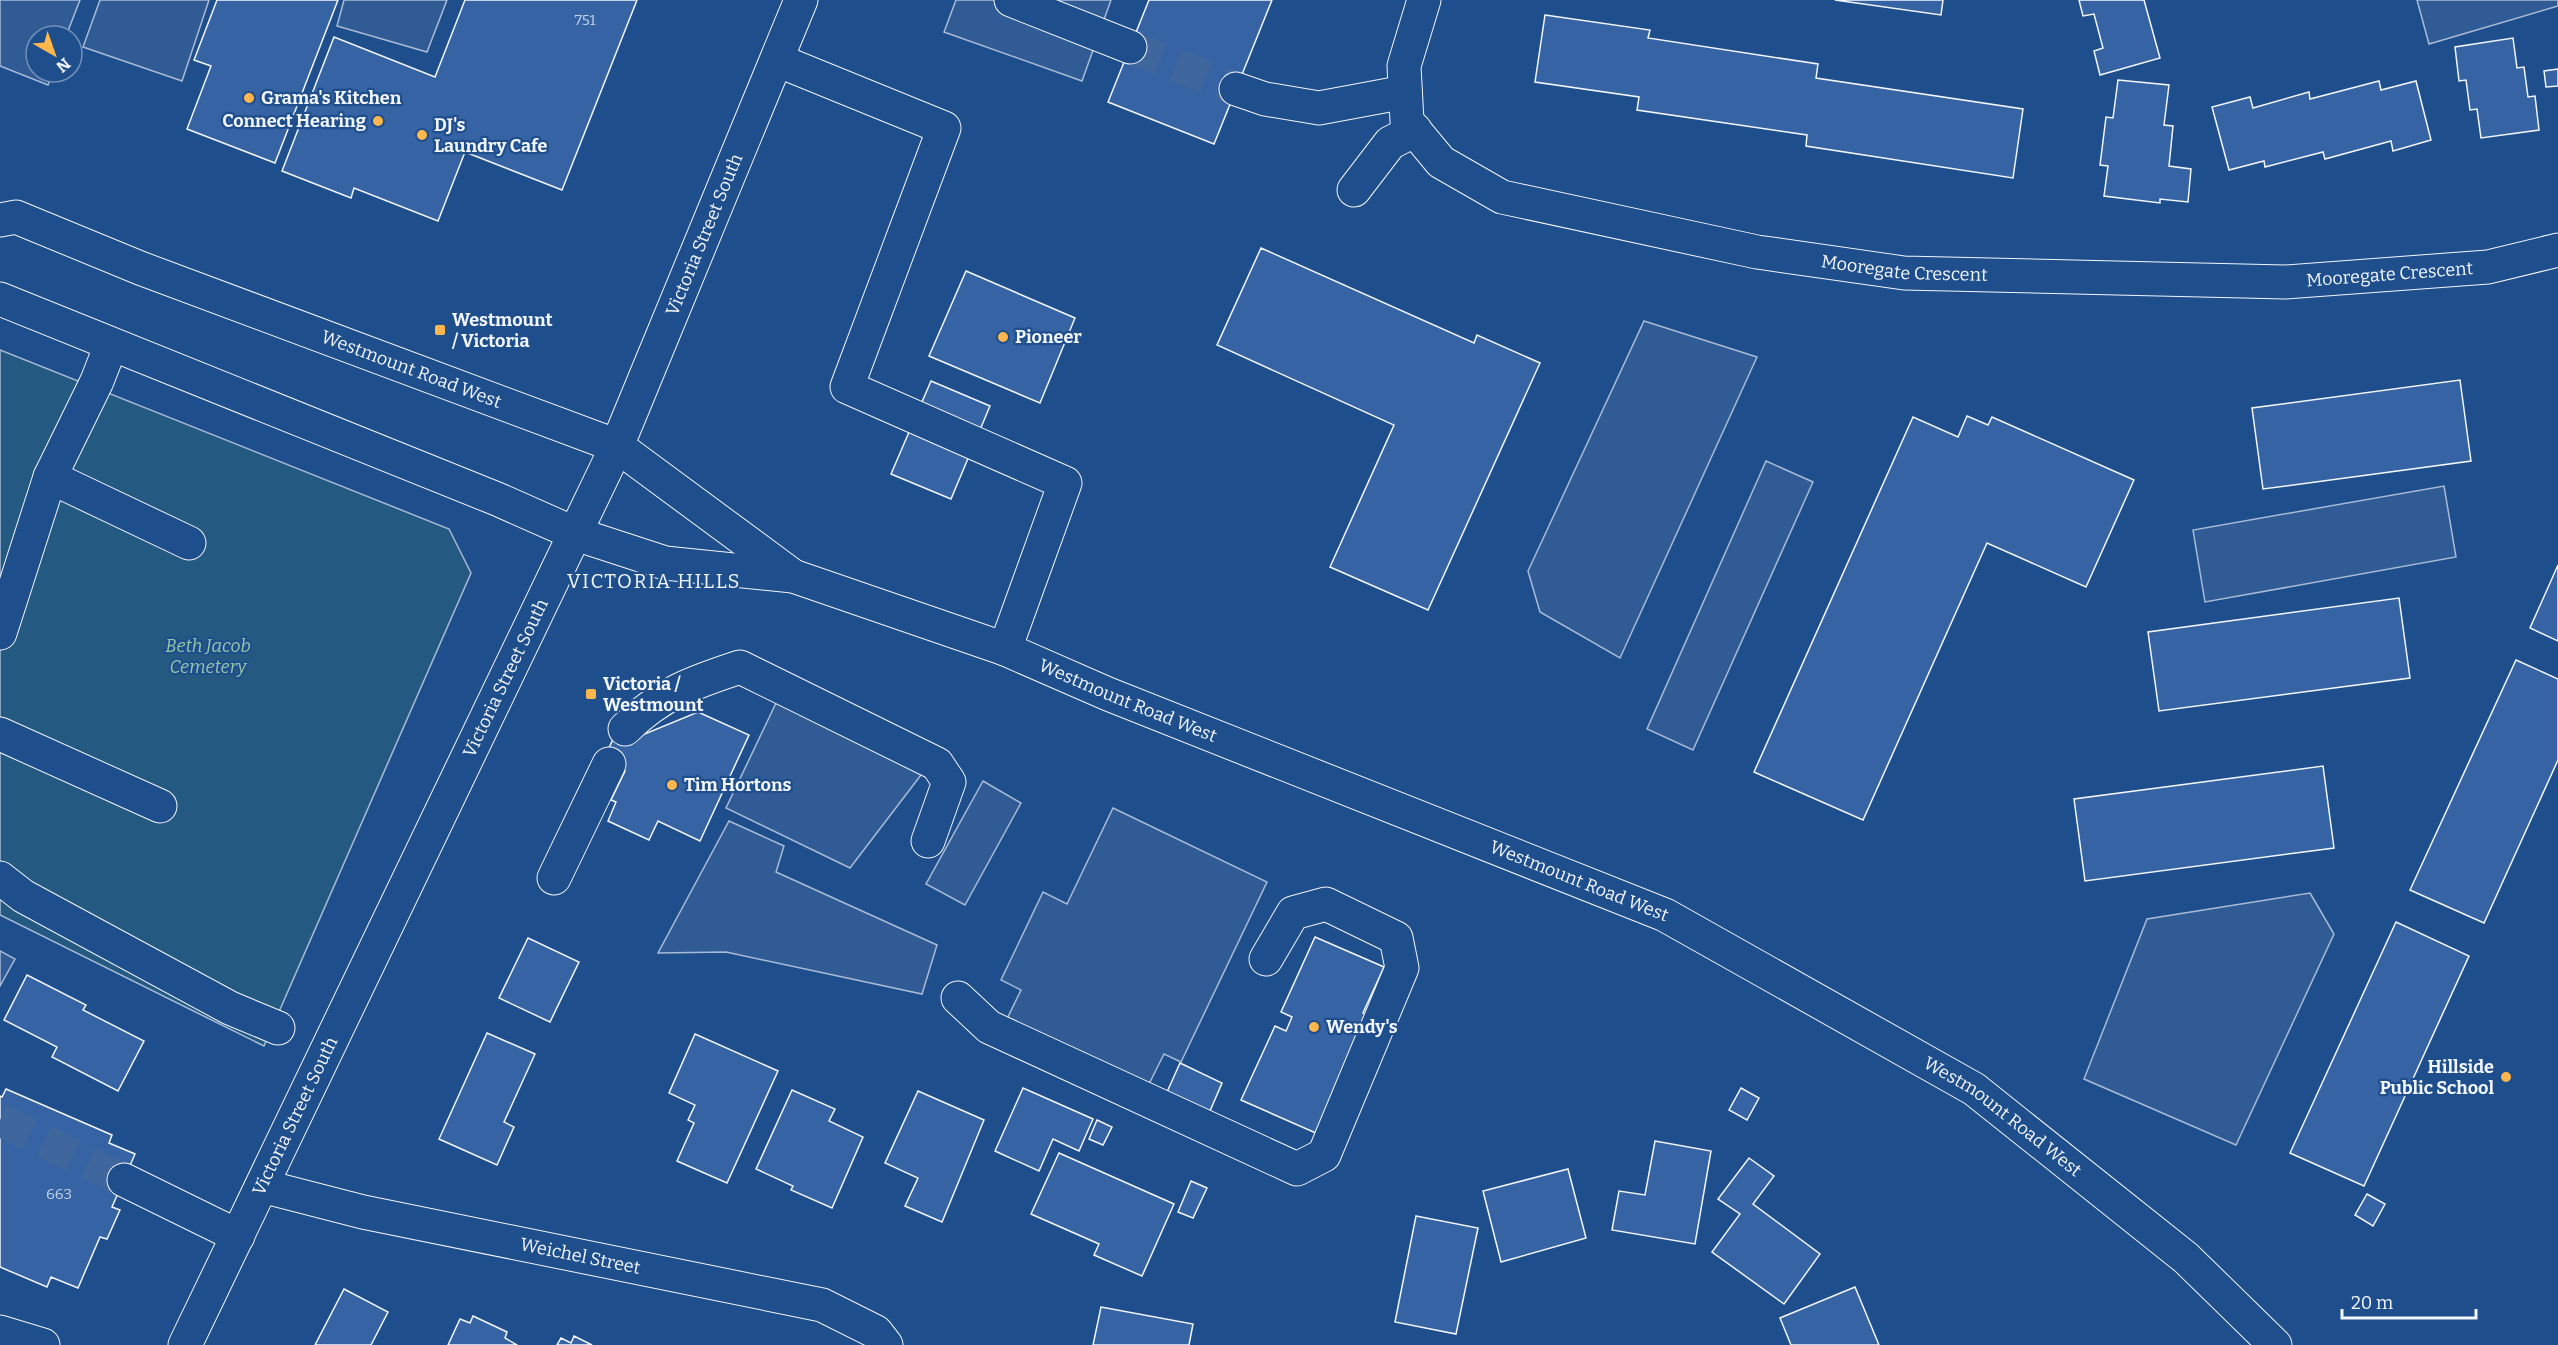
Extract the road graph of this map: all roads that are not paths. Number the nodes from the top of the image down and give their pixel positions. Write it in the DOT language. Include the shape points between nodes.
graph roads {
  1 [pos="801,0"];
  2 [pos="1011,0"];
  3 [pos="1424,0"];
  4 [pos="1130,47"];
  5 [pos="777,60"];
  6 [pos="1236,89"];
  7 [pos="1406,92"];
  8 [pos="1415,130"];
  9 [pos="1354,190"];
  10 [pos="0,220"];
  11 [pos="2558,250"];
  12 [pos="0,299"];
  13 [pos="111,345"];
  14 [pos="617,446"];
  15 [pos="50,477"];
  16 [pos="576,534"];
  17 [pos="189,543"];
  18 [pos="793,576"];
  19 [pos="0,633"];
  20 [pos="1005,649"];
  21 [pos="625,729"];
  22 [pos="0,734"];
  23 [pos="609,764"];
  24 [pos="160,806"];
  25 [pos="928,841"];
  26 [pos="0,878"];
  27 [pos="554,878"];
  28 [pos="1266,959"];
  29 [pos="958,999"];
  30 [pos="278,1028"];
  31 [pos="124,1180"];
  32 [pos="262,1186"];
  33 [pos="238,1236"];
  34 [pos="0,1332"];
  35 [pos="44,1345"];
  36 [pos="185,1345"];
  37 [pos="886,1345"];
  38 [pos="2275,1345"];
  1 -- 5 [label="main road, Victoria Street South"];
  2 -- 4 [label="main road"];
  3 -- 7 [label="main road, Mooregate Crescent" via="1404,66"];
  5 -- 14 [label="main road, Victoria Street South"];
  5 -- 20 [label="main road" via="944,128 847,387 1065,483"];
  6 -- 7 [label="main road" via="1265,99 1319,108"];
  7 -- 8 [label="main road, Mooregate Crescent" via="1407,121"];
  8 -- 9 [label="main road" via="1390,143"];
  8 -- 11 [label="main road, Mooregate Crescent" via="1441,162 1502,197 1757,252 1904,273 2285,282 2488,267"];
  10 -- 14 [label="main road, Westmount Road West" via="16,217 140,268"];
  12 -- 13 [label="main road, Westmount Road West"];
  13 -- 15 [label="main road"];
  13 -- 16 [label="main road, Westmount Road West"];
  14 -- 16 [label="main road, Victoria Street South"];
  14 -- 18 [label="main road, Westmount Road West"];
  15 -- 17 [label="main road"];
  15 -- 19 [label="main road"];
  16 -- 18 [label="main road, Westmount Road West" via="665,563"];
  16 -- 32 [label="main road, Victoria Street South"];
  18 -- 20 [label="main road, Westmount Road West"];
  20 -- 38 [label="main road, Westmount Road West" via="1665,915 1974,1089 2186,1258"];
  21 -- 25 [label="main road" via="644,710 687,684 740,667 937,765 949,782"];
  22 -- 24 [label="main road"];
  23 -- 27 [label="main road"];
  26 -- 30 [label="main road" via="23,896 230,1008"];
  28 -- 29 [label="main road" via="1293,913 1326,904 1396,938 1402,969 1324,1155 1297,1169 989,1027"];
  31 -- 33 [label="main road"];
  32 -- 33 [label="main road, Victoria Street South"];
  32 -- 37 [label="main road, Weichel Street" via="363,1212 822,1305 876,1332"];
  33 -- 36 [label="main road, Victoria Street South"];
  34 -- 35 [label="main road"];
}
